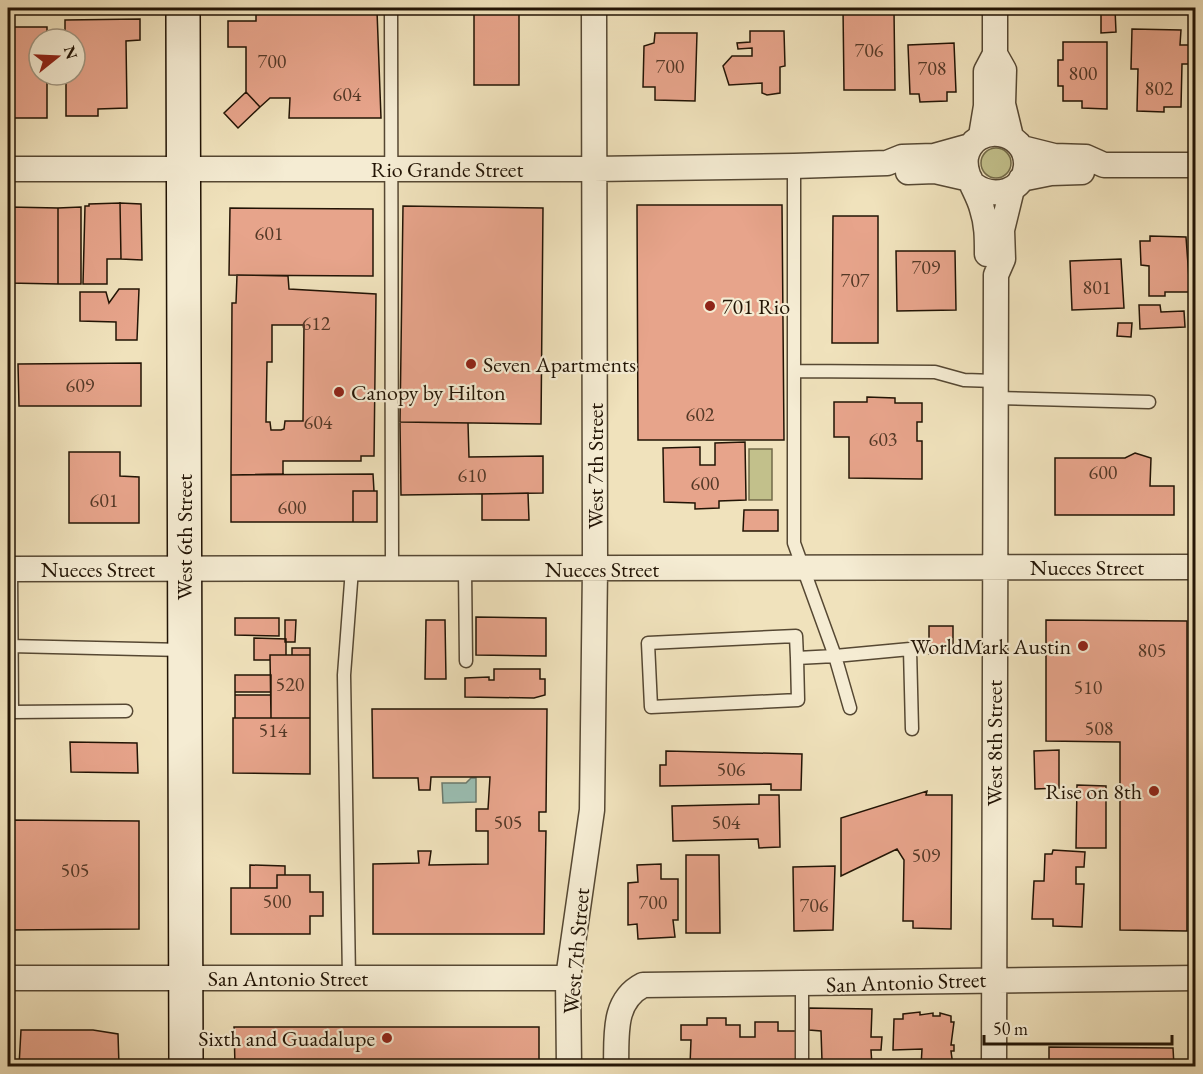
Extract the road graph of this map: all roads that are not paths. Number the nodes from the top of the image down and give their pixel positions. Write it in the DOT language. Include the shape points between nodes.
graph roads {
  1 [pos="183,8"];
  2 [pos="391,8"];
  3 [pos="594,8"];
  4 [pos="995,8"];
  5 [pos="995,54"];
  6 [pos="976,141"];
  7 [pos="1016,142"];
  8 [pos="887,163"];
  9 [pos="1104,165"];
  10 [pos="1196,165"];
  11 [pos="794,166"];
  12 [pos="8,169"];
  13 [pos="183,169"];
  14 [pos="392,169"];
  15 [pos="594,169"];
  16 [pos="972,182"];
  17 [pos="1017,184"];
  18 [pos="996,275"];
  19 [pos="795,371"];
  20 [pos="995,390"];
  21 [pos="1149,402"];
  22 [pos="994,567"];
  23 [pos="1196,567"];
  24 [pos="9,569"];
  25 [pos="184,569"];
  26 [pos="352,569"];
  27 [pos="392,569"];
  28 [pos="465,569"];
  29 [pos="595,569"];
  30 [pos="802,569"];
  31 [pos="10,646"];
  32 [pos="185,650"];
  33 [pos="835,656"];
  34 [pos="797,658"];
  35 [pos="466,661"];
  36 [pos="850,708"];
  37 [pos="126,711"];
  38 [pos="912,729"];
  39 [pos="1196,858"];
  40 [pos="1196,945"];
  41 [pos="8,978"];
  42 [pos="186,978"];
  43 [pos="350,978"];
  44 [pos="568,978"];
  45 [pos="1196,978"];
  46 [pos="995,979"];
  47 [pos="802,984"];
  48 [pos="186,1066"];
  49 [pos="569,1066"];
  50 [pos="616,1066"];
  51 [pos="802,1066"];
  52 [pos="994,1066"];
  1 -- 13 [label="main road, West 6th Street"];
  2 -- 14 [label="lane"];
  3 -- 15 [label="street, West 7th Street"];
  4 -- 5 [label="street"];
  5 -- 6 [label="street" via="986,71 986,106"];
  5 -- 7 [label="street" via="1004,70 1004,105"];
  6 -- 7 [label="street" via="996,133"];
  6 -- 8 [label="street, Rio Grande Street" via="934,156 902,157"];
  6 -- 16 [label="street" via="965,163"];
  7 -- 9 [label="street" via="1054,156 1086,157"];
  7 -- 17 [label="street" via="1026,163"];
  8 -- 11 [label="street, Rio Grande Street"];
  8 -- 16 [label="street, Rio Grande Street" via="902,172 935,171"];
  9 -- 10 [label="street"];
  9 -- 17 [label="street" via="1087,172 1058,172"];
  11 -- 15 [label="street, Rio Grande Street"];
  11 -- 19 [label="lane"];
  12 -- 13 [label="street, Rio Grande Street"];
  13 -- 14 [label="street, Rio Grande Street"];
  13 -- 25 [label="main road, West 6th Street"];
  14 -- 15 [label="street, Rio Grande Street"];
  14 -- 27 [label="lane"];
  15 -- 29 [label="street, West 7th Street"];
  16 -- 17 [label="street" via="992,193"];
  16 -- 18 [label="street, West 8th Street" via="988,230 987,260"];
  17 -- 18 [label="street, West 8th Street" via="1002,230 1003,259"];
  18 -- 20 [label="street, West 8th Street"];
  19 -- 20 [label="lane" via="935,372"];
  19 -- 30 [label="lane" via="794,543"];
  20 -- 21 [label="lane"];
  20 -- 22 [label="street, West 8th Street"];
  22 -- 23 [label="street, Nueces Street"];
  22 -- 30 [label="street, Nueces Street"];
  22 -- 46 [label="street, West 8th Street"];
  24 -- 25 [label="street, Nueces Street"];
  24 -- 31 [label="lane"];
  25 -- 26 [label="street, Nueces Street"];
  25 -- 32 [label="main road, West 6th Street"];
  26 -- 27 [label="street, Nueces Street"];
  26 -- 43 [label="lane" via="344,675"];
  27 -- 28 [label="street, Nueces Street"];
  28 -- 29 [label="street, Nueces Street"];
  28 -- 35 [label="lane"];
  29 -- 30 [label="street, Nueces Street"];
  29 -- 44 [label="street, West 7th Street" via="592,810"];
  30 -- 33 [label="lane"];
  31 -- 32 [label="lane"];
  31 -- 37 [label="lane" via="12,712"];
  32 -- 42 [label="main road, West 6th Street"];
  33 -- 34 [label="lane"];
  33 -- 36 [label="lane"];
  33 -- 38 [label="lane" via="910,649"];
  34 -- 34 [label="lane" via="796,636 648,643 651,707 798,700"];
  39 -- 40 [label="lane"];
  41 -- 42 [label="street, San Antonio Street"];
  42 -- 43 [label="street, San Antonio Street"];
  42 -- 48 [label="main road, West 6th Street"];
  43 -- 44 [label="street, San Antonio Street"];
  44 -- 49 [label="street, West 7th Street"];
  45 -- 46 [label="street, San Antonio Street"];
  46 -- 47 [label="street, San Antonio Street"];
  46 -- 52 [label="street, West 8th Street"];
  47 -- 50 [label="street, San Antonio Street" via="643,985 623,1001 617,1021"];
  47 -- 51 [label="lane"];
}
